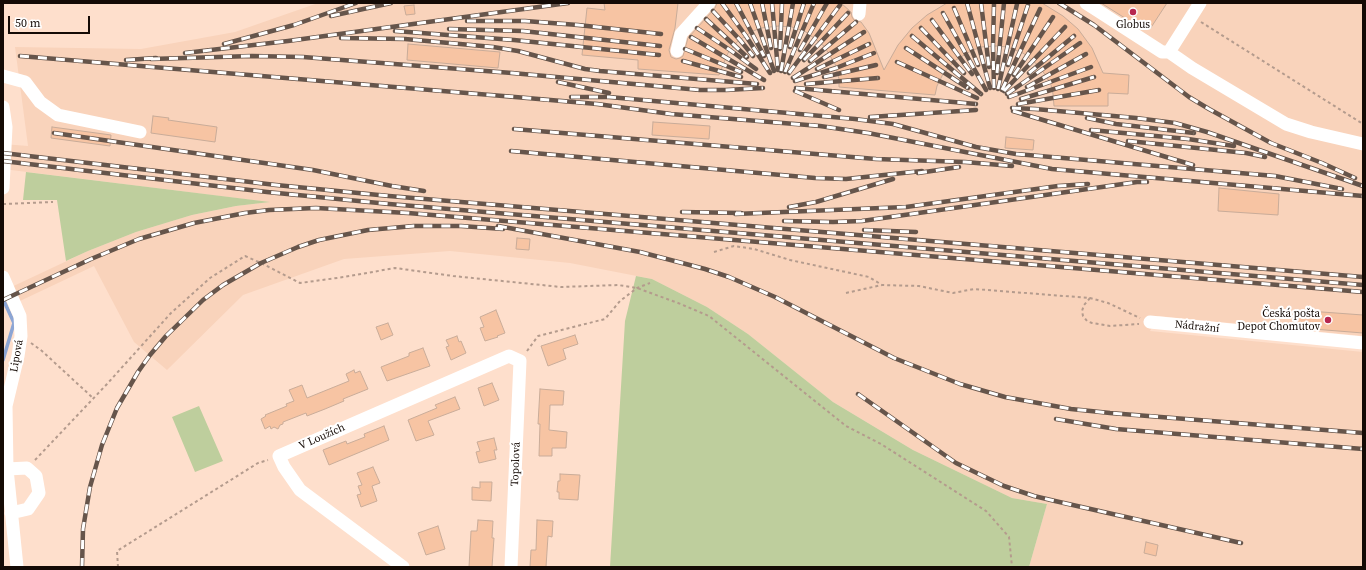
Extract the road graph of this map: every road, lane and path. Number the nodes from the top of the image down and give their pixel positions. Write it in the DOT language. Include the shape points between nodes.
graph roads {
  1 [pos="709,3"];
  2 [pos="1086,3"];
  3 [pos="1200,3"];
  4 [pos="1192,16"];
  5 [pos="677,51"];
  6 [pos="1169,52"];
  7 [pos="3,76"];
  8 [pos="3,107"];
  9 [pos="1363,124"];
  10 [pos="140,132"];
  11 [pos="1363,144"];
  12 [pos="3,188"];
  13 [pos="53,202"];
  14 [pos="3,204"];
  15 [pos="714,252"];
  16 [pos="3,277"];
  17 [pos="650,283"];
  18 [pos="882,285"];
  19 [pos="637,288"];
  20 [pos="846,293"];
  21 [pos="1090,298"];
  22 [pos="1150,322"];
  23 [pos="21,336"];
  24 [pos="1363,343"];
  25 [pos="520,361"];
  26 [pos="93,398"];
  27 [pos="279,456"];
  28 [pos="27,468"];
  29 [pos="7,469"];
  30 [pos="6,491"];
  31 [pos="11,513"];
  32 [pos="17,567"];
  33 [pos="118,567"];
  34 [pos="402,567"];
  35 [pos="511,567"];
  36 [pos="1012,567"];
  1 -- 5 [label="street" via="681,34"];
  2 -- 6 [label="street" via="1162,52"];
  3 -- 4 [label="street"];
  4 -- 6 [label="street"];
  4 -- 9 [label="path"];
  6 -- 11 [label="street" via="1286,124"];
  7 -- 10 [label="street" via="26,82 40,102 58,115"];
  8 -- 12 [label="street" via="6,127"];
  13 -- 14 [label="path"];
  15 -- 18 [label="path" via="734,246 754,249 790,260 869,277"];
  16 -- 23 [label="street, Lipová" via="20,316"];
  17 -- 19 [label="path"];
  18 -- 20 [label="path"];
  18 -- 21 [label="path" via="919,286 953,293 974,289"];
  19 -- 25 [label="path" via="620,301 605,319 538,336"];
  19 -- 26 [label="path" via="618,285 561,287 395,268 300,283 245,256 210,278 171,313"];
  19 -- 36 [label="path" via="709,316 846,426 881,444 986,511 1010,537"];
  21 -- 22 [label="path" via="1108,303"];
  21 -- 22 [label="path" via="1082,311 1087,321 1092,324 1110,326"];
  22 -- 24 [label="street, Nádražní"];
  23 -- 26 [label="path" via="42,351"];
  23 -- 29 [label="street, Lipová" via="6,406"];
  25 -- 27 [label="street, V Loužích" via="509,356"];
  25 -- 35 [label="street, Topolová"];
  26 -- 28 [label="path"];
  27 -- 33 [label="path" via="258,464 117,551"];
  27 -- 34 [label="street" via="300,490"];
  28 -- 29 [label="street"];
  28 -- 31 [label="street" via="36,476 39,493 28,509"];
  29 -- 30 [label="street, Lipová"];
  30 -- 31 [label="street, Lipová"];
  31 -- 32 [label="street, Lipová"];
}
